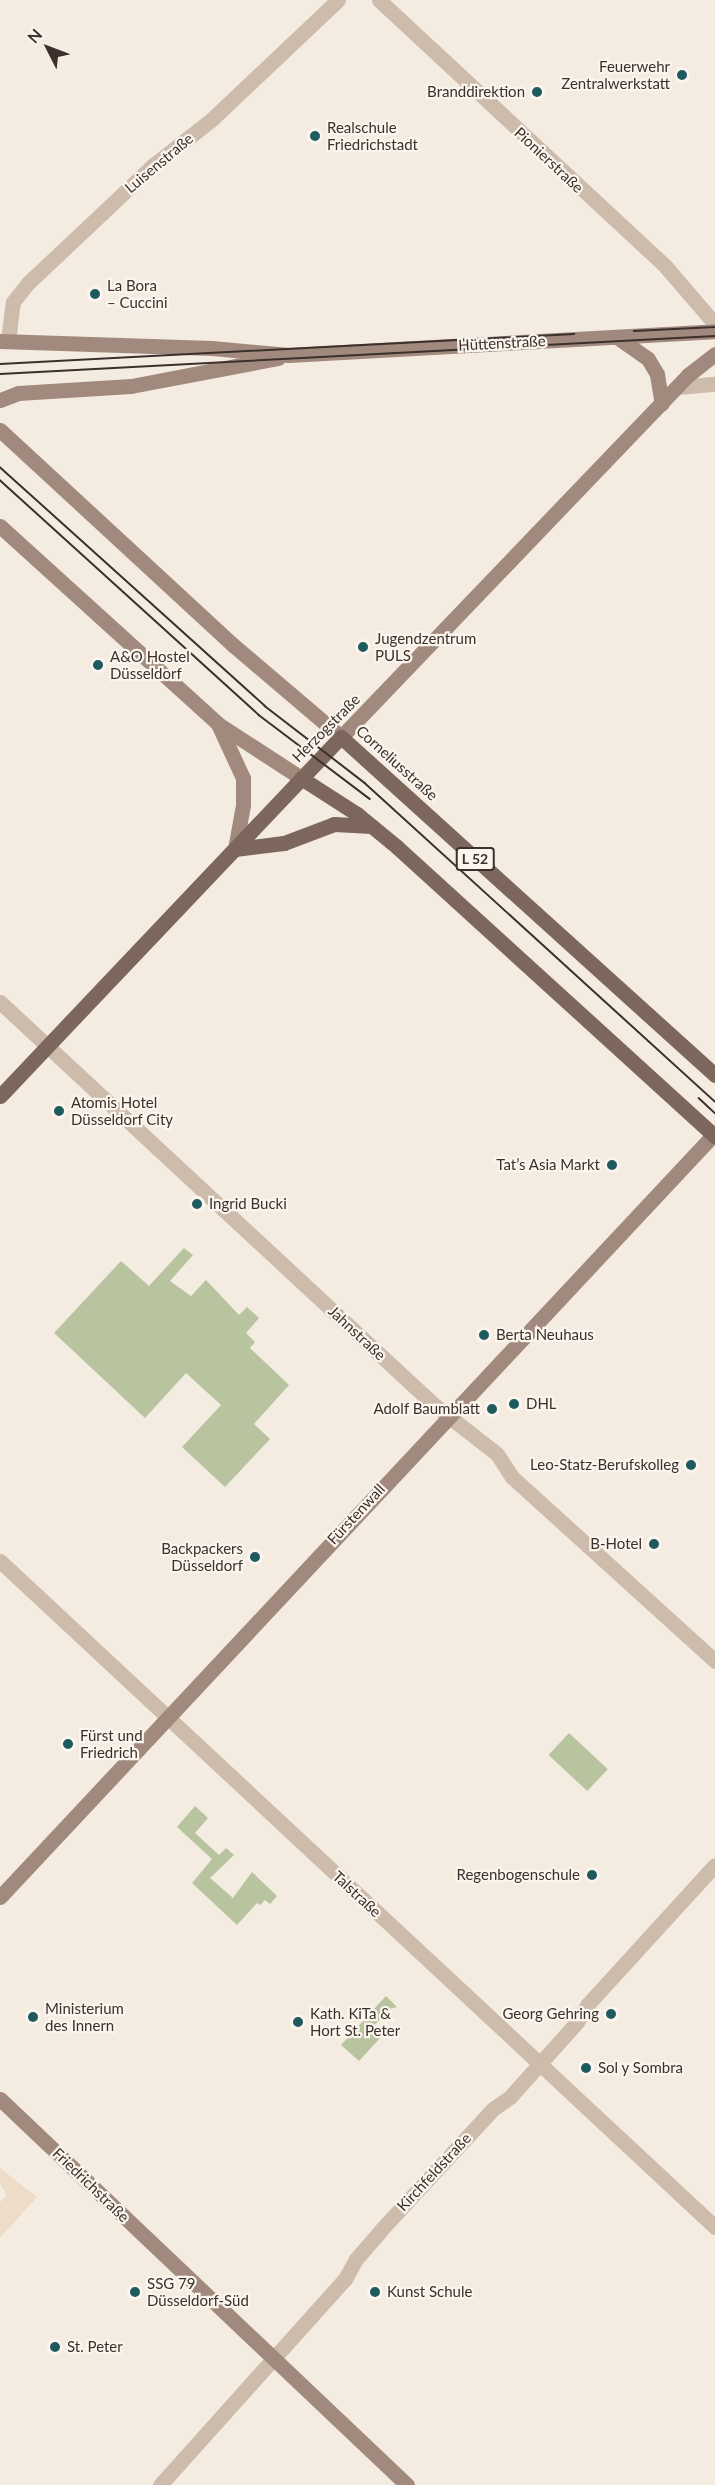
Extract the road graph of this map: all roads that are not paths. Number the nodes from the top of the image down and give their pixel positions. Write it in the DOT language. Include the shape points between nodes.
graph roads {
  1 [pos="338,0"];
  2 [pos="379,0"];
  3 [pos="715,324"];
  4 [pos="715,331"];
  5 [pos="617,337"];
  6 [pos="4,341"];
  7 [pos="715,354"];
  8 [pos="289,355"];
  9 [pos="715,384"];
  10 [pos="678,387"];
  11 [pos="0,400"];
  12 [pos="662,404"];
  13 [pos="0,430"];
  14 [pos="0,526"];
  15 [pos="218,724"];
  16 [pos="341,737"];
  17 [pos="302,778"];
  18 [pos="371,826"];
  19 [pos="235,849"];
  20 [pos="0,1002"];
  21 [pos="47,1045"];
  22 [pos="715,1075"];
  23 [pos="0,1096"];
  24 [pos="714,1135"];
  25 [pos="450,1415"];
  26 [pos="0,1561"];
  27 [pos="715,1661"];
  28 [pos="166,1717"];
  29 [pos="715,1865"];
  30 [pos="0,1897"];
  31 [pos="540,2064"];
  32 [pos="0,2099"];
  33 [pos="715,2227"];
  34 [pos="272,2358"];
  35 [pos="160,2485"];
  36 [pos="407,2485"];
  1 -- 6 [label="street, Luisenstraße" via="211,120 151,166 28,283 10,311"];
  2 -- 3 [label="street, Pionierstraße" via="666,267"];
  4 -- 5 [label="main road, Hüttenstraße"];
  5 -- 8 [label="main road, Hüttenstraße"];
  5 -- 12 [label="main road" via="641,353 653,367"];
  6 -- 8 [label="main road, Hüttenstraße"];
  7 -- 10 [label="main road, Herzogstraße"];
  8 -- 11 [label="main road, Hüttenstraße" via="131,386 18,393"];
  9 -- 10 [label="street"];
  10 -- 12 [label="main road, Herzogstraße"];
  12 -- 16 [label="main road, Herzogstraße"];
  13 -- 16 [label="main road, Corneliusstraße / L 52" via="232,645"];
  14 -- 15 [label="main road, L 52"];
  15 -- 17 [label="main road, L 52"];
  15 -- 19 [label="main road" via="243,778 243,805"];
  16 -- 17 [label="main road, Herzogstraße"];
  16 -- 22 [label="main road, Corneliusstraße / L 52"];
  17 -- 18 [label="main road, L 52"];
  17 -- 19 [label="main road, Herzogstraße"];
  18 -- 19 [label="main road" via="334,824 284,843"];
  18 -- 24 [label="main road, L 52"];
  19 -- 21 [label="main road, Herzogstraße"];
  20 -- 21 [label="street, Jahnstraße"];
  21 -- 23 [label="main road, Herzogstraße"];
  21 -- 25 [label="street, Jahnstraße" via="433,1404"];
  24 -- 25 [label="main road, Fürstenwall"];
  25 -- 27 [label="street, Jahnstraße" via="497,1454 512,1477"];
  25 -- 28 [label="main road, Fürstenwall"];
  26 -- 28 [label="street, Talstraße"];
  28 -- 30 [label="main road, Fürstenwall"];
  28 -- 31 [label="street, Talstraße"];
  29 -- 31 [label="street, Kirchfeldstraße" via="588,2004"];
  31 -- 33 [label="street, Talstraße"];
  31 -- 34 [label="street, Kirchfeldstraße" via="380,2231 345,2279"];
  32 -- 34 [label="main road, Friedrichstraße"];
  34 -- 35 [label="street, Kirchfeldstraße"];
  34 -- 36 [label="main road, Friedrichstraße"];
}
